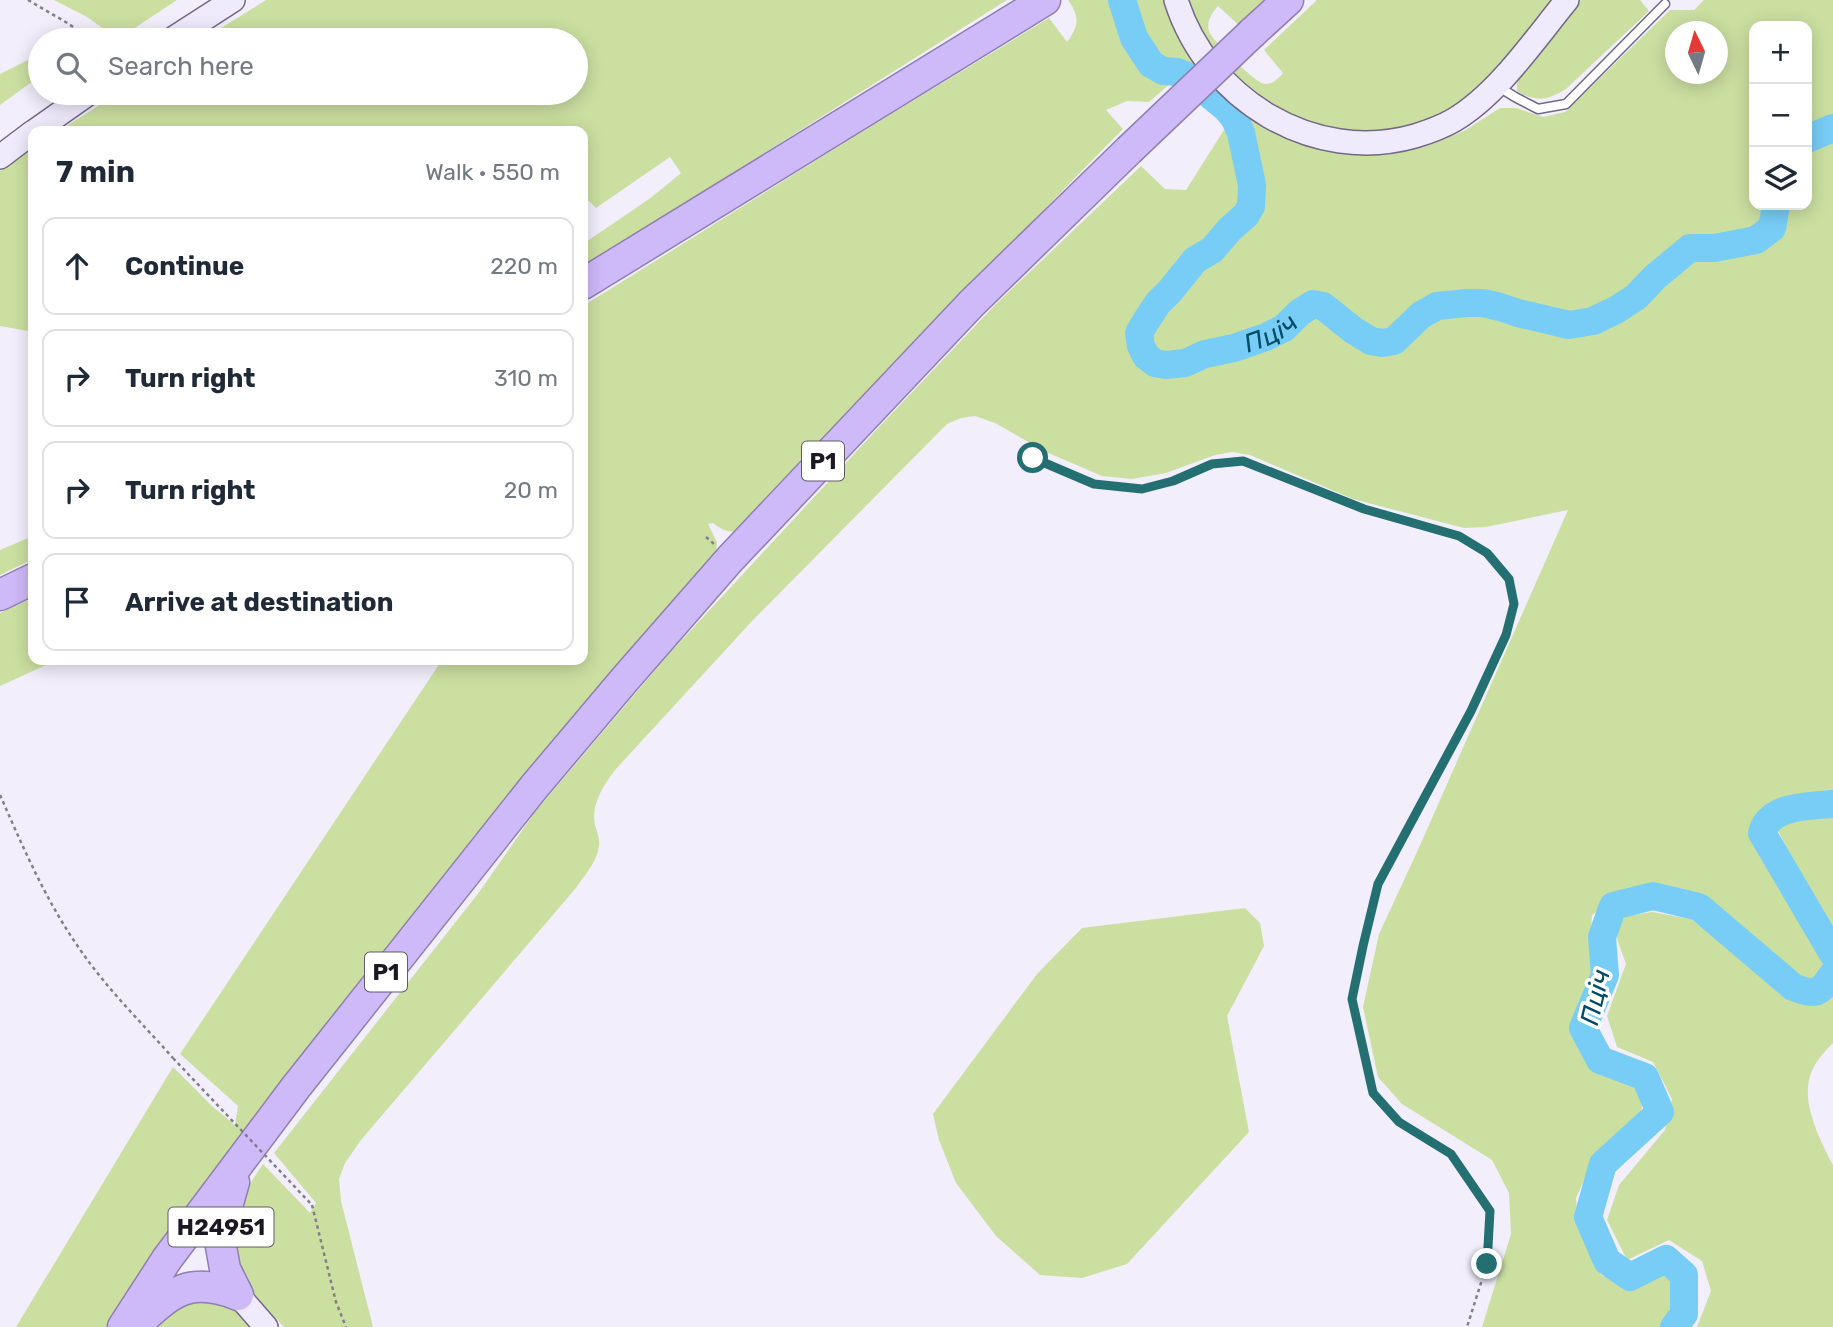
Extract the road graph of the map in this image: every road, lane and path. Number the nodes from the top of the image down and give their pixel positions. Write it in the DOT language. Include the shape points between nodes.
graph roads {
  1 [pos="28,0"];
  2 [pos="233,0"];
  3 [pos="1176,0"];
  4 [pos="1288,0"];
  5 [pos="1567,0"];
  6 [pos="1042,2"];
  7 [pos="1665,4"];
  8 [pos="75,28"];
  9 [pos="190,28"];
  10 [pos="1497,85"];
  11 [pos="72,105"];
  12 [pos="42,126"];
  13 [pos="28,136"];
  14 [pos="0,157"];
  15 [pos="588,281"];
  16 [pos="1033,458"];
  17 [pos="28,581"];
  18 [pos="0,595"];
  19 [pos="0,795"];
  20 [pos="242,1159"];
  21 [pos="238,1295"];
  22 [pos="123,1327"];
  23 [pos="134,1327"];
  24 [pos="266,1327"];
  25 [pos="346,1327"];
  26 [pos="1467,1327"];
  1 -- 8 [label="path"];
  2 -- 9 [label="main road"];
  3 -- 10 [label="main road" via="1203,56 1229,86 1257,110 1327,140 1386,142 1427,132 1474,107"];
  4 -- 20 [label="highway, Р1, bridge" via="972,303 730,559 534,788"];
  5 -- 10 [label="main road"];
  6 -- 15 [label="highway"];
  7 -- 10 [label="lane" via="1566,104 1538,109"];
  11 -- 12 [label="main road"];
  13 -- 14 [label="main road"];
  16 -- 26 [label="path" via="1094,484 1142,489 1212,464 1243,461 1364,509 1459,536 1487,553 1509,579 1514,604 1506,635 1471,711 1378,884 1352,999 1373,1093 1399,1122 1451,1154 1490,1211 1487,1264"];
  17 -- 18 [label="highway"];
  19 -- 25 [label="path, bridge" via="51,903 97,973 312,1205"];
  20 -- 21 [label="highway, Н24951" via="219,1235 225,1269"];
  20 -- 22 [label="highway, Р1"];
  21 -- 23 [label="highway" via="199,1286 179,1290"];
  21 -- 24 [label="main road, Н24951"];
}
